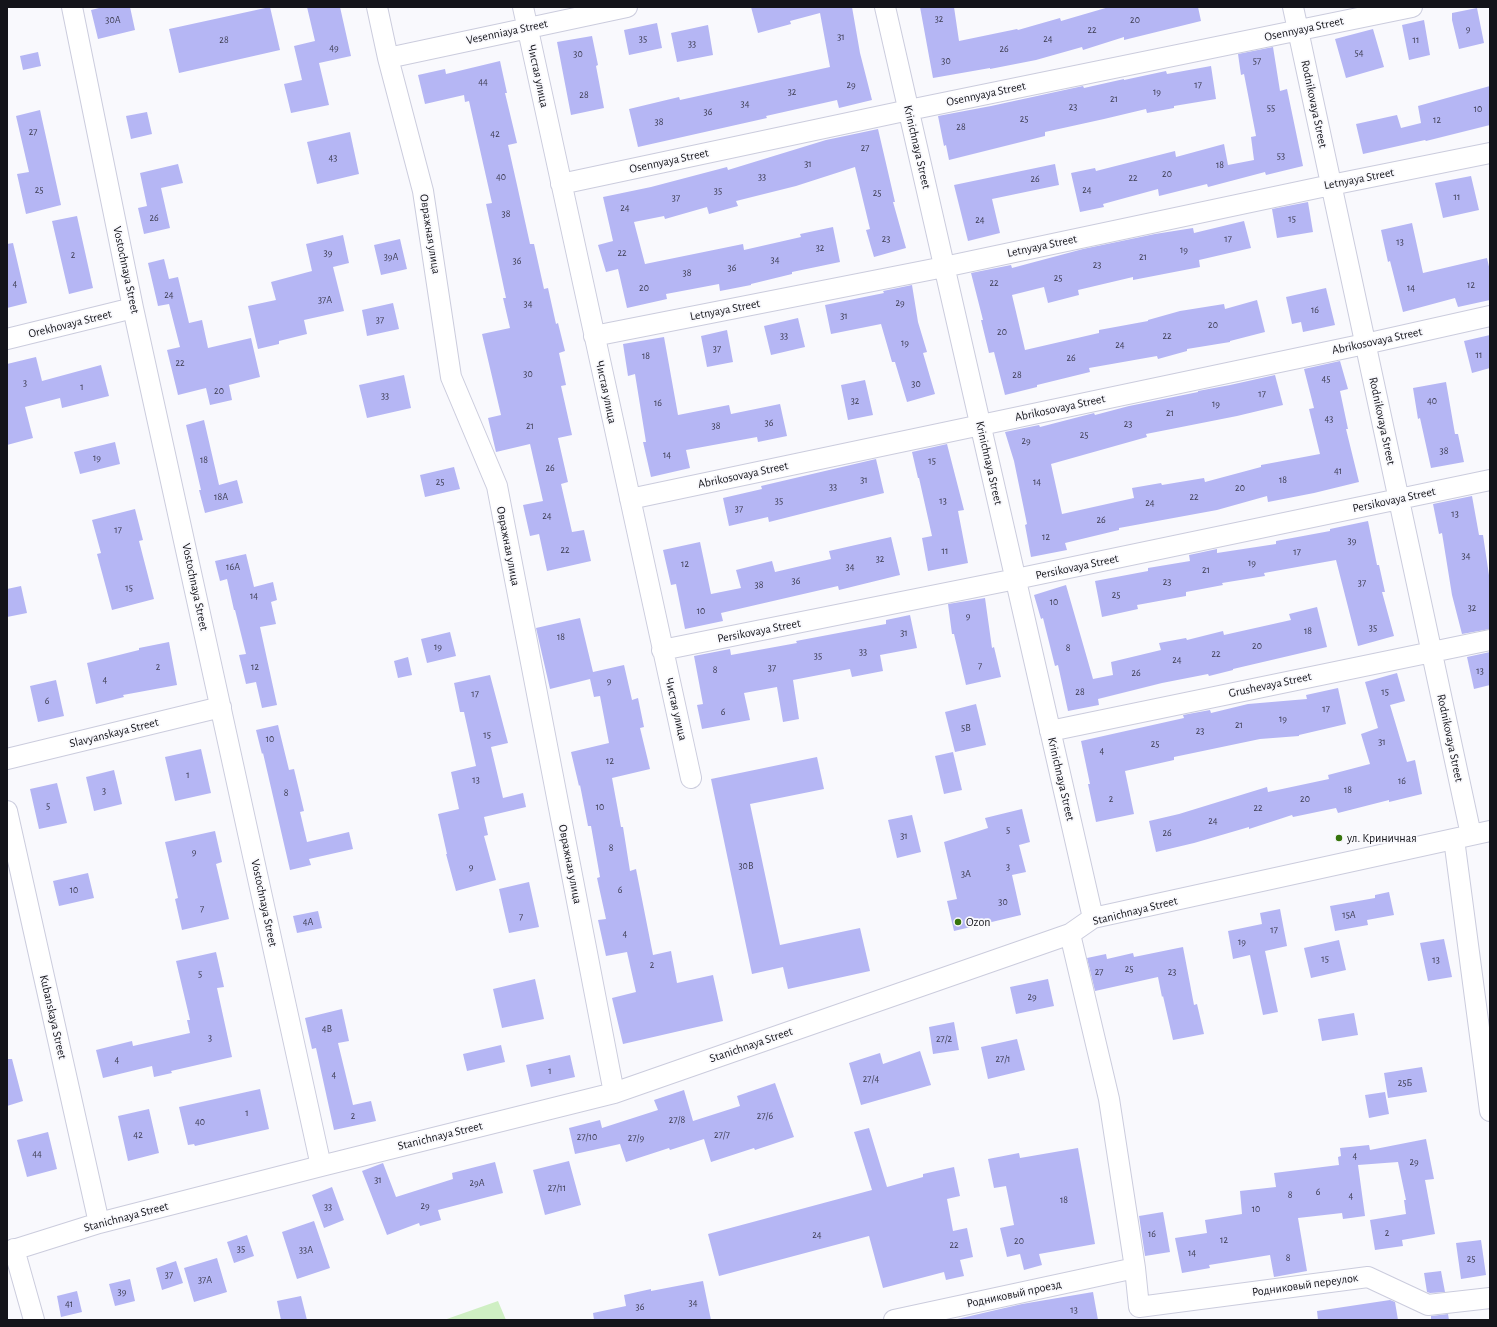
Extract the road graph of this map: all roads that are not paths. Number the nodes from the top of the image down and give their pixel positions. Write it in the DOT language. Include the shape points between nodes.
graph roads {
  1 [pos="72,7"];
  2 [pos="377,7"];
  3 [pos="523,7"];
  4 [pos="627,7"];
  5 [pos="885,7"];
  6 [pos="1293,7"];
  7 [pos="1412,7"];
  8 [pos="527,28"];
  9 [pos="1298,31"];
  10 [pos="388,58"];
  11 [pos="909,110"];
  12 [pos="1490,153"];
  13 [pos="561,184"];
  14 [pos="1331,185"];
  15 [pos="944,267"];
  16 [pos="133,308"];
  17 [pos="1490,316"];
  18 [pos="594,336"];
  19 [pos="7,339"];
  20 [pos="1365,344"];
  21 [pos="980,424"];
  22 [pos="1490,480"];
  23 [pos="630,499"];
  24 [pos="1399,499"];
  25 [pos="1016,580"];
  26 [pos="1490,640"];
  27 [pos="662,650"];
  28 [pos="1431,652"];
  29 [pos="221,707"];
  30 [pos="1050,731"];
  31 [pos="7,759"];
  32 [pos="691,778"];
  33 [pos="7,811"];
  34 [pos="1490,831"];
  35 [pos="1462,837"];
  36 [pos="1093,918"];
  37 [pos="1070,934"];
  38 [pos="614,1093"];
  39 [pos="1490,1111"];
  40 [pos="321,1166"];
  41 [pos="99,1223"];
  42 [pos="10,1251"];
  43 [pos="1135,1268"];
  44 [pos="1490,1298"];
  45 [pos="34,1320"];
  46 [pos="894,1320"];
  1 -- 16 [label="street, Vostochnaya Street"];
  2 -- 10 [label="street, Овражная улица"];
  3 -- 8 [label="street, Чистая улица"];
  4 -- 8 [label="street, Vesenniaya Street"];
  5 -- 11 [label="street, Krinichnaya Street"];
  6 -- 9 [label="street, Rodnikovaya Street"];
  7 -- 9 [label="street, Osennyaya Street"];
  8 -- 10 [label="street, Vesenniaya Street"];
  8 -- 13 [label="street, Чистая улица"];
  9 -- 11 [label="street, Osennyaya Street"];
  9 -- 14 [label="street, Rodnikovaya Street"];
  10 -- 38 [label="street, Овражная улица" via="423,191 452,376 497,486"];
  11 -- 13 [label="street, Osennyaya Street"];
  11 -- 15 [label="street, Krinichnaya Street"];
  12 -- 14 [label="street, Letnyaya Street"];
  13 -- 18 [label="street, Чистая улица"];
  14 -- 15 [label="street, Letnyaya Street"];
  14 -- 20 [label="street, Rodnikovaya Street"];
  15 -- 18 [label="street, Letnyaya Street"];
  15 -- 21 [label="street, Krinichnaya Street"];
  16 -- 19 [label="street, Orekhovaya Street"];
  16 -- 29 [label="street, Vostochnaya Street"];
  17 -- 20 [label="street, Abrikosovaya Street"];
  18 -- 23 [label="street, Чистая улица"];
  20 -- 21 [label="street, Abrikosovaya Street"];
  20 -- 24 [label="street, Rodnikovaya Street"];
  21 -- 23 [label="street, Abrikosovaya Street"];
  21 -- 25 [label="street, Krinichnaya Street"];
  22 -- 24 [label="street, Persikovaya Street"];
  23 -- 27 [label="street, Чистая улица"];
  24 -- 25 [label="street, Persikovaya Street"];
  24 -- 28 [label="street, Rodnikovaya Street"];
  25 -- 27 [label="street, Persikovaya Street"];
  25 -- 30 [label="street, Krinichnaya Street"];
  26 -- 28 [label="street, Grushevaya Street"];
  27 -- 32 [label="street, Чистая улица"];
  28 -- 30 [label="street, Grushevaya Street"];
  28 -- 35 [label="street, Rodnikovaya Street"];
  29 -- 31 [label="street, Slavyanskaya Street"];
  29 -- 40 [label="street, Vostochnaya Street"];
  30 -- 36 [label="street, Krinichnaya Street"];
  33 -- 41 [label="street, Kubanskaya Street"];
  34 -- 35 [label="street, Stanichnaya Street"];
  35 -- 36 [label="street, Stanichnaya Street"];
  35 -- 39 [label="street, Rodnikovaya Street"];
  36 -- 37 [label="street, Stanichnaya Street"];
  37 -- 38 [label="street, Stanichnaya Street"];
  37 -- 43 [label="street" via="1109,1099"];
  38 -- 40 [label="street, Stanichnaya Street"];
  40 -- 41 [label="street, Stanichnaya Street"];
  41 -- 42 [label="street, Stanichnaya Street"];
  42 -- 45 [label="street"];
  43 -- 44 [label="street, Родниковый переулок" via="1139,1308 1368,1277 1428,1305"];
  43 -- 46 [label="street, Родниковый проезд"];
}
